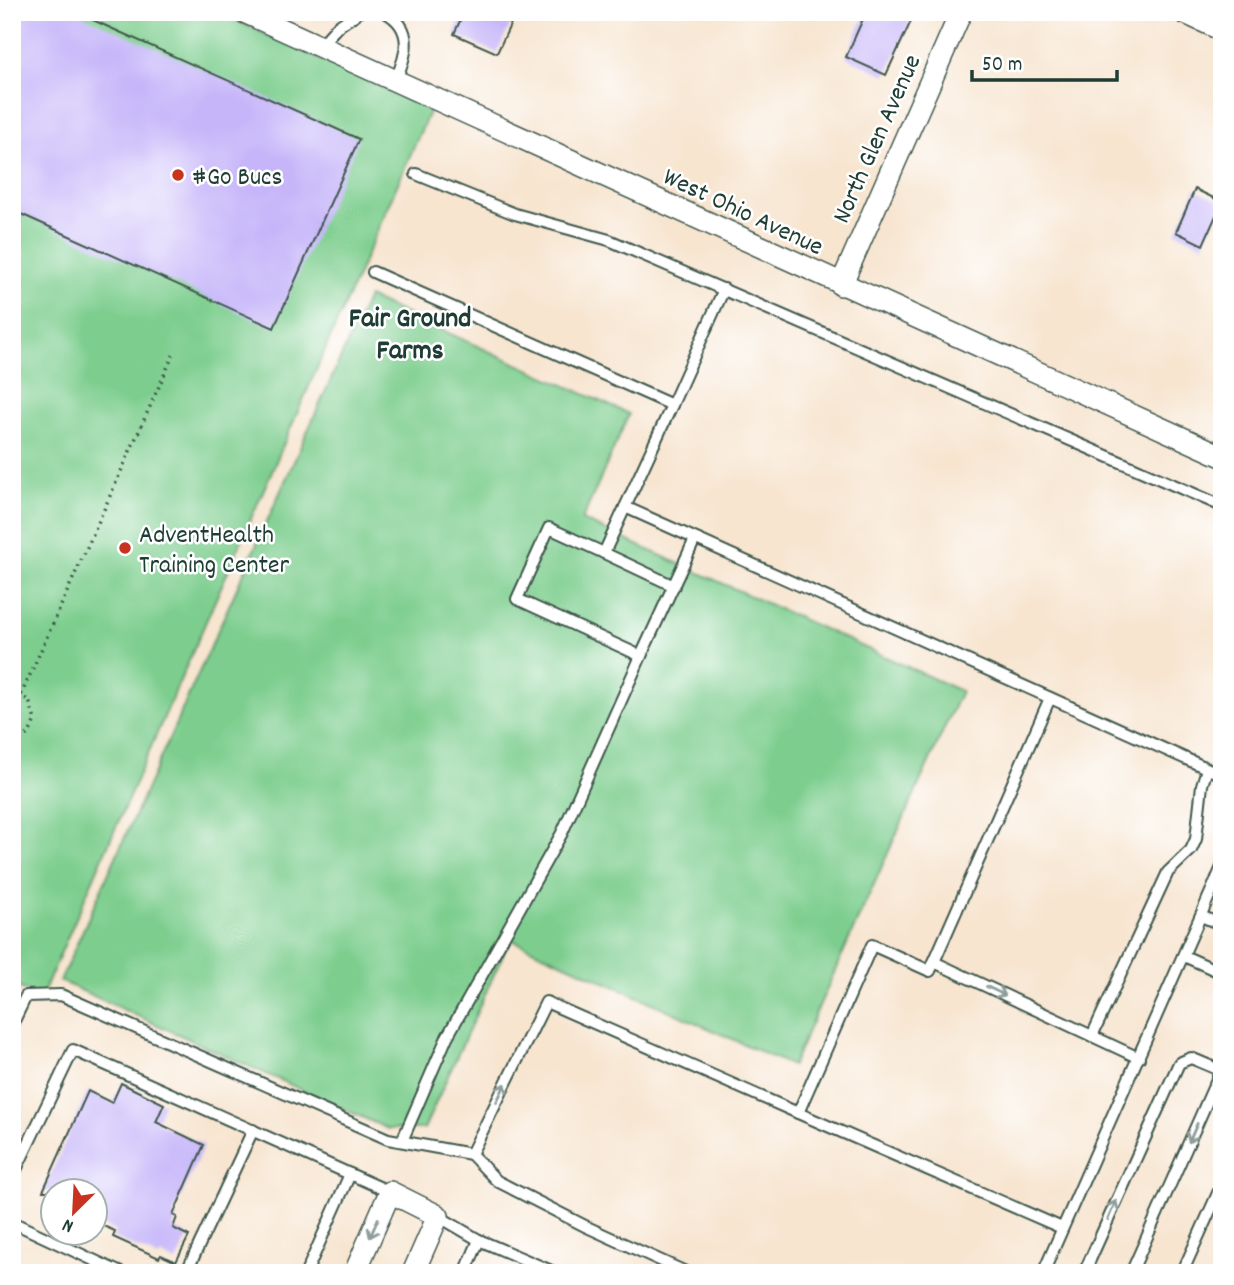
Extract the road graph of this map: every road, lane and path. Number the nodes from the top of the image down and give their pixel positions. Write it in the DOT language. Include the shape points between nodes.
graph roads {
  1 [pos="244,12"];
  2 [pos="359,12"];
  3 [pos="385,12"];
  4 [pos="961,12"];
  5 [pos="1183,12"];
  6 [pos="1222,30"];
  7 [pos="319,47"];
  8 [pos="395,81"];
  9 [pos="416,174"];
  10 [pos="373,272"];
  11 [pos="841,285"];
  12 [pos="724,289"];
  13 [pos="173,355"];
  14 [pos="672,405"];
  15 [pos="1222,456"];
  16 [pos="1222,506"];
  17 [pos="625,507"];
  18 [pos="695,538"];
  19 [pos="604,553"];
  20 [pos="674,586"];
  21 [pos="642,656"];
  22 [pos="12,693"];
  23 [pos="21,695"];
  24 [pos="1050,698"];
  25 [pos="12,741"];
  26 [pos="1207,769"];
  27 [pos="1222,775"];
  28 [pos="1222,867"];
  29 [pos="1201,916"];
  30 [pos="1222,925"];
  31 [pos="1184,956"];
  32 [pos="934,962"];
  33 [pos="1222,973"];
  34 [pos="12,1025"];
  35 [pos="1092,1036"];
  36 [pos="1139,1058"];
  37 [pos="1221,1071"];
  38 [pos="798,1113"];
  39 [pos="253,1130"];
  40 [pos="402,1141"];
  41 [pos="471,1154"];
  42 [pos="350,1174"];
  43 [pos="12,1178"];
  44 [pos="1222,1184"];
  45 [pos="390,1192"];
  46 [pos="438,1216"];
  47 [pos="12,1222"];
  48 [pos="1062,1228"];
  49 [pos="479,1240"];
  50 [pos="355,1270"];
  51 [pos="121,1273"];
  52 [pos="186,1273"];
  53 [pos="306,1273"];
  54 [pos="413,1273"];
  55 [pos="465,1273"];
  56 [pos="556,1273"];
  57 [pos="688,1273"];
  58 [pos="1043,1273"];
  59 [pos="1084,1273"];
  60 [pos="1131,1273"];
  61 [pos="1182,1273"];
  1 -- 7 [label="street, West Ohio Avenue"];
  2 -- 7 [label="lane"];
  3 -- 8 [label="lane" via="398,19 408,36"];
  4 -- 11 [label="street, North Glen Avenue"];
  5 -- 6 [label="street"];
  7 -- 8 [label="street, West Ohio Avenue"];
  8 -- 11 [label="street, West Ohio Avenue"];
  9 -- 12 [label="lane" via="514,214 604,238"];
  10 -- 14 [label="lane"];
  11 -- 15 [label="street, West Ohio Avenue"];
  12 -- 14 [label="lane"];
  12 -- 16 [label="lane"];
  13 -- 23 [label="path"];
  14 -- 17 [label="lane"];
  17 -- 18 [label="lane"];
  17 -- 19 [label="lane"];
  18 -- 20 [label="lane"];
  18 -- 24 [label="lane"];
  19 -- 20 [label="lane"];
  19 -- 21 [label="lane" via="549,528 516,599"];
  20 -- 21 [label="lane"];
  21 -- 40 [label="lane" via="562,833 447,1037"];
  22 -- 23 [label="path"];
  23 -- 25 [label="path" via="33,706 35,720 29,734"];
  24 -- 26 [label="lane"];
  24 -- 32 [label="lane"];
  26 -- 27 [label="lane"];
  26 -- 35 [label="lane" via="1196,839 1168,872"];
  28 -- 29 [label="lane"];
  29 -- 30 [label="lane"];
  29 -- 31 [label="lane"];
  31 -- 33 [label="lane"];
  31 -- 36 [label="lane"];
  32 -- 35 [label="lane, one-way"];
  32 -- 38 [label="lane" via="930,971 872,945"];
  34 -- 40 [label="lane" via="26,996 61,995 388,1139"];
  35 -- 36 [label="lane"];
  36 -- 48 [label="lane"];
  59 -- 37 [label="lane, one-way" via="1179,1063 1185,1058"];
  37 -- 60 [label="lane, one-way"];
  41 -- 38 [label="lane, one-way" via="546,1002"];
  38 -- 48 [label="lane"];
  39 -- 42 [label="lane"];
  39 -- 43 [label="lane" via="73,1050"];
  39 -- 52 [label="lane"];
  40 -- 41 [label="lane"];
  41 -- 57 [label="lane" via="497,1181"];
  42 -- 45 [label="lane"];
  42 -- 53 [label="lane"];
  44 -- 61 [label="lane"];
  45 -- 46 [label="street"];
  45 -- 50 [label="street, one-way"];
  46 -- 49 [label="lane"];
  46 -- 54 [label="street"];
  47 -- 51 [label="lane"];
  48 -- 58 [label="lane"];
  49 -- 55 [label="lane"];
  49 -- 56 [label="lane"];
}
